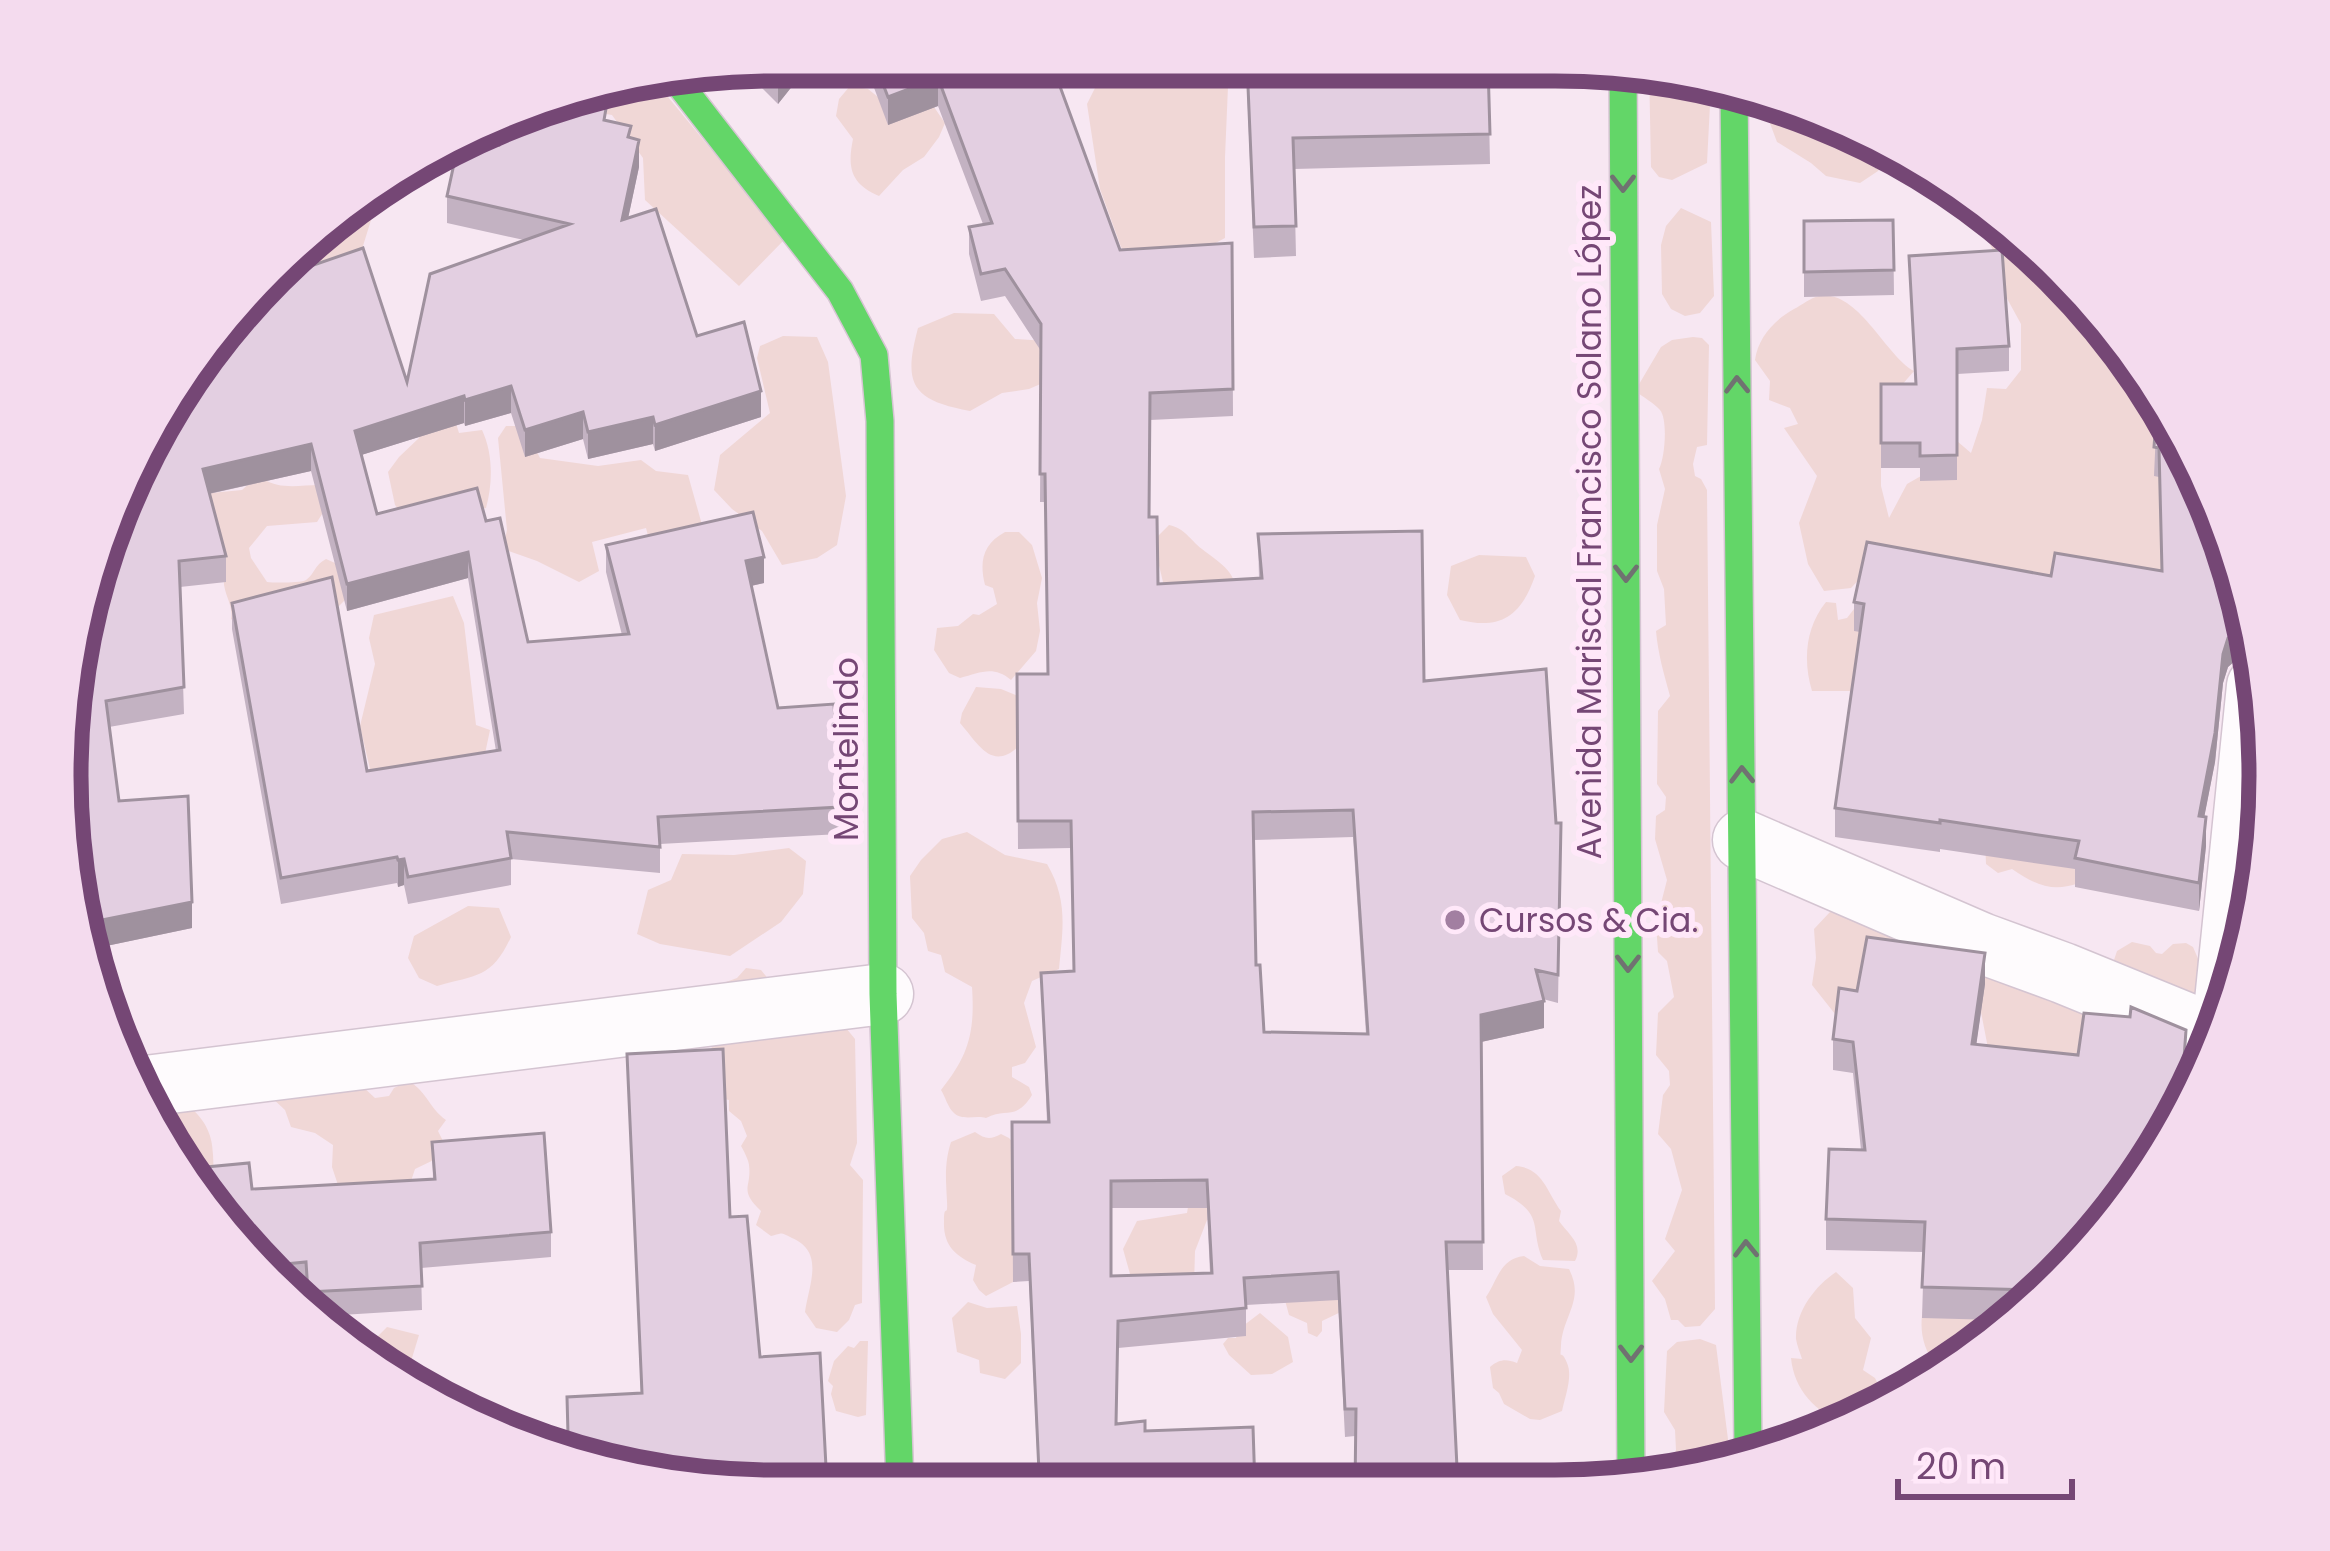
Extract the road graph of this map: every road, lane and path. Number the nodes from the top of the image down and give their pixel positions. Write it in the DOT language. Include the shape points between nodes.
graph roads {
  1 [pos="1623,85"];
  2 [pos="682,87"];
  3 [pos="1734,105"];
  4 [pos="2249,767"];
  5 [pos="1743,840"];
  6 [pos="2233,923"];
  7 [pos="883,994"];
  8 [pos="2201,1029"];
  9 [pos="155,1086"];
  10 [pos="1748,1442"];
  11 [pos="1631,1466"];
  12 [pos="899,1470"];
  1 -- 11 [label="main road, Avenida Mariscal Francisco Solano López, one-way"];
  2 -- 7 [label="main road, Montelindo" via="840,291 874,355"];
  5 -- 3 [label="main road, one-way"];
  4 -- 6 [label="street"];
  5 -- 8 [label="street"];
  10 -- 5 [label="main road, one-way"];
  7 -- 9 [label="street"];
  7 -- 12 [label="main road, Montelindo"];
}
